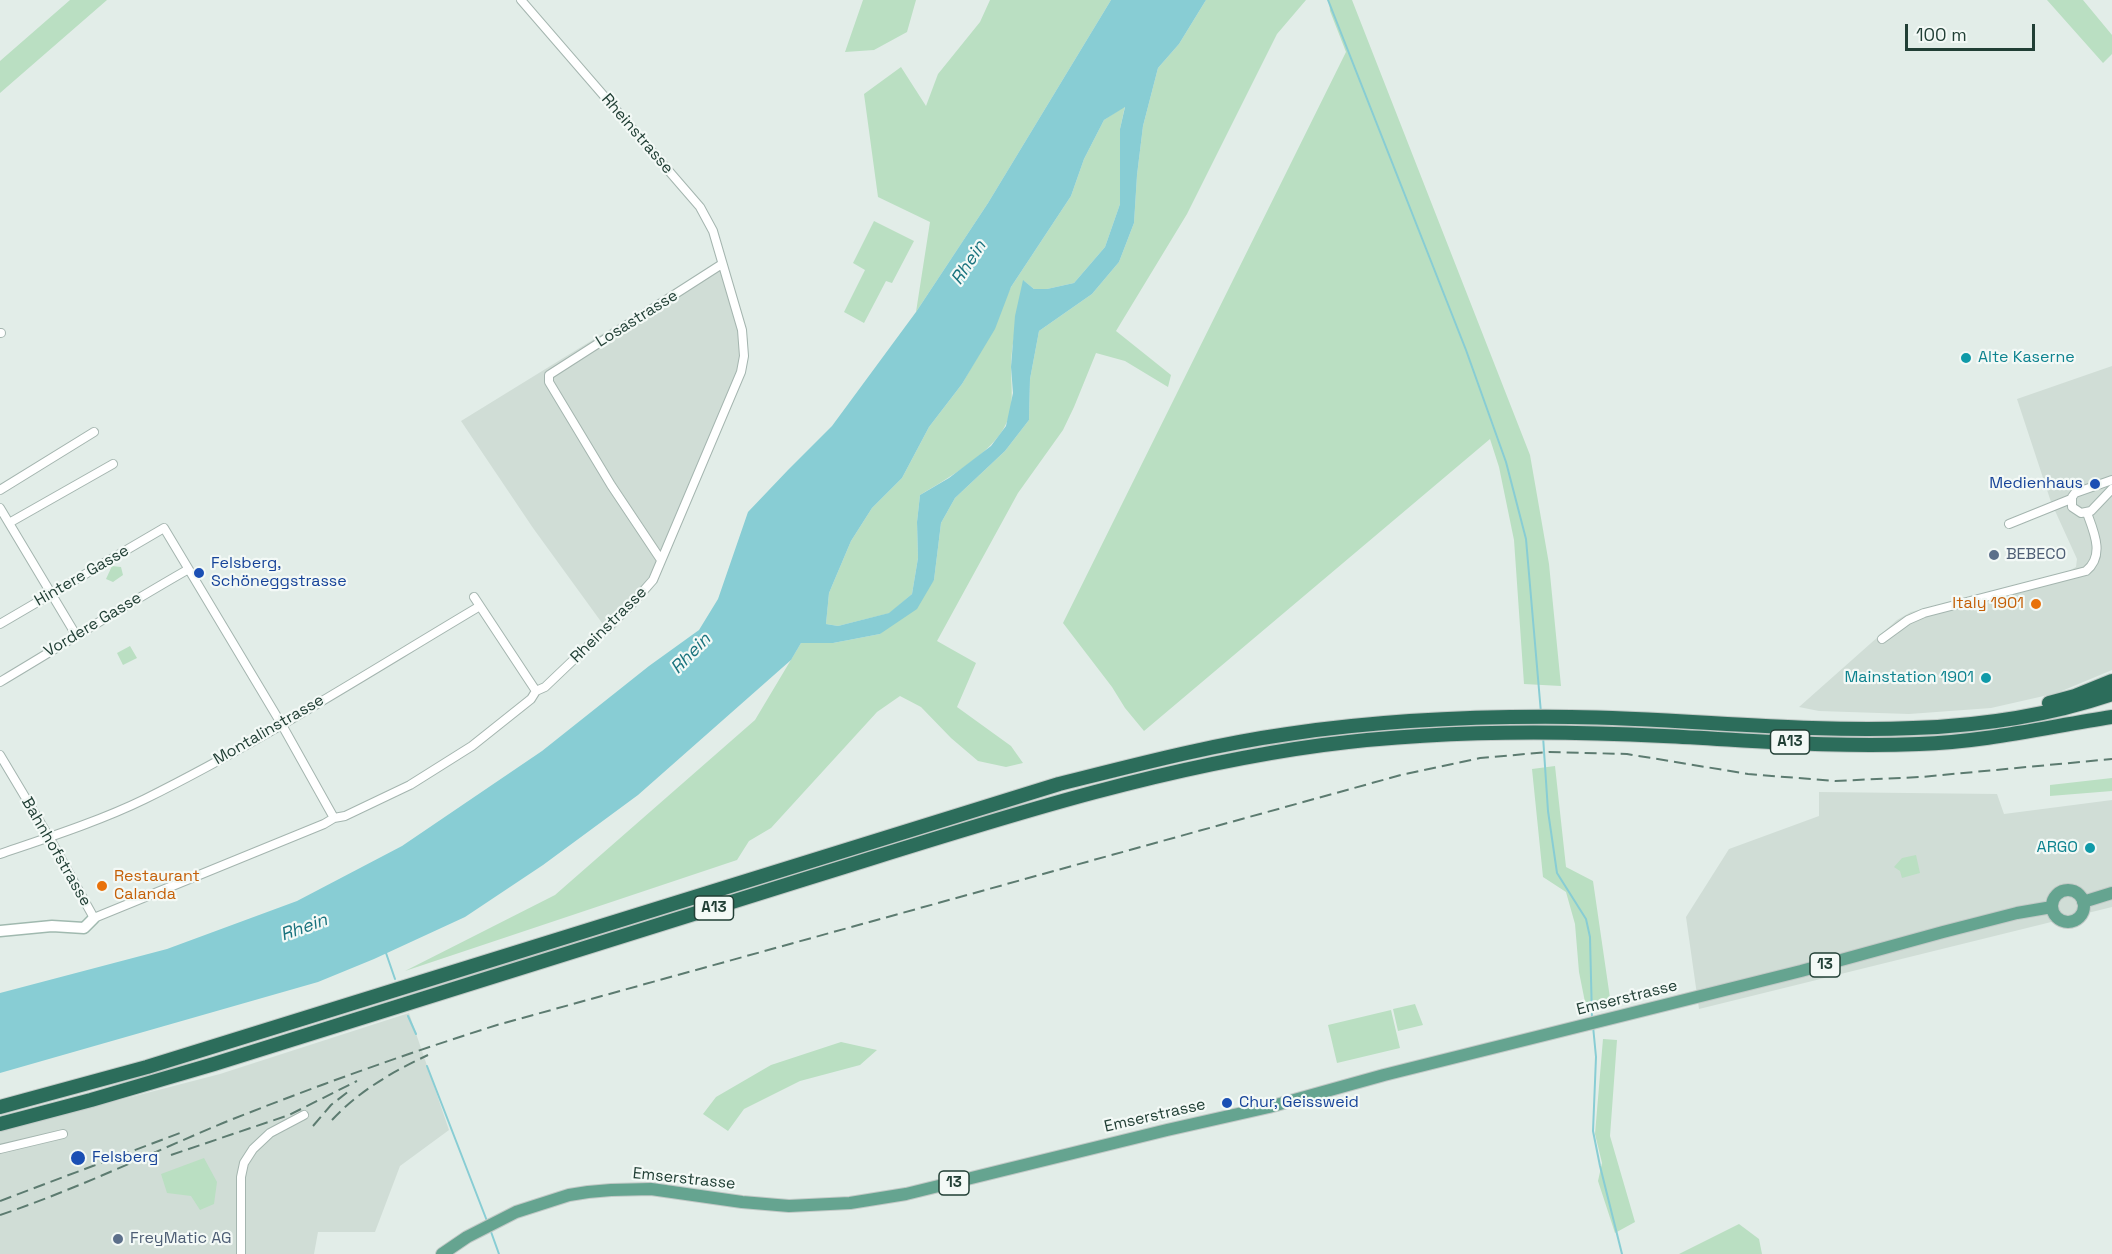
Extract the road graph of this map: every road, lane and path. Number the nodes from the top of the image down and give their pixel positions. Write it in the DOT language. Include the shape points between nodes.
graph roads {
  1 [pos="521,0"];
  2 [pos="722,264"];
  3 [pos="93,432"];
  4 [pos="113,464"];
  5 [pos="2112,480"];
  6 [pos="2112,489"];
  7 [pos="0,490"];
  8 [pos="2070,498"];
  9 [pos="0,508"];
  10 [pos="2087,513"];
  11 [pos="9,524"];
  12 [pos="2010,524"];
  13 [pos="661,560"];
  14 [pos="188,570"];
  15 [pos="51,593"];
  16 [pos="474,597"];
  17 [pos="480,606"];
  18 [pos="0,624"];
  19 [pos="76,635"];
  20 [pos="1882,639"];
  21 [pos="2112,681"];
  22 [pos="0,682"];
  23 [pos="536,692"];
  24 [pos="2112,694"];
  25 [pos="2112,711"];
  26 [pos="2112,717"];
  27 [pos="2072,723"];
  28 [pos="1982,724"];
  29 [pos="282,725"];
  30 [pos="0,755"];
  31 [pos="334,818"];
  32 [pos="49,837"];
  33 [pos="0,854"];
  34 [pos="2112,893"];
  35 [pos="2083,902"];
  36 [pos="2052,907"];
  37 [pos="93,918"];
  38 [pos="0,931"];
  39 [pos="0,1107"];
  40 [pos="304,1115"];
  41 [pos="0,1124"];
  42 [pos="63,1134"];
  43 [pos="0,1149"];
  44 [pos="241,1254"];
  45 [pos="442,1254"];
  1 -- 2 [label="street, Rheinstrasse" via="700,207 713,231"];
  2 -- 13 [label="street, Rheinstrasse" via="744,339 743,363"];
  2 -- 13 [label="street, Losastrasse" via="551,373 549,382 610,485"];
  3 -- 7 [label="street"];
  4 -- 11 [label="street"];
  5 -- 8 [label="street"];
  6 -- 10 [label="street"];
  8 -- 10 [label="street" via="2074,510"];
  8 -- 12 [label="street"];
  9 -- 11 [label="street"];
  10 -- 20 [label="street" via="2097,550 2086,571 1924,613"];
  11 -- 15 [label="street"];
  13 -- 23 [label="street, Rheinstrasse" via="653,580 630,606"];
  14 -- 15 [label="street, Hintere Gasse" via="164,528"];
  14 -- 19 [label="street, Vordere Gasse"];
  14 -- 29 [label="street"];
  15 -- 18 [label="street, Hintere Gasse"];
  15 -- 19 [label="street"];
  16 -- 17 [label="street"];
  17 -- 23 [label="street"];
  17 -- 29 [label="street, Montalinstrasse"];
  19 -- 22 [label="street, Vordere Gasse"];
  21 -- 28 [label="highway, A13" via="2075,696 1998,715"];
  23 -- 31 [label="street, Rheinstrasse" via="472,746 410,785"];
  24 -- 28 [label="highway, A13" via="2040,714"];
  25 -- 27 [label="highway, A13"];
  26 -- 27 [label="highway, A13"];
  27 -- 41 [label="highway, A13" via="1996,738 1917,744 1660,735 1441,734 1289,750 1196,767 958,831 203,1067"];
  28 -- 39 [label="highway, A13" via="1885,729 1541,717 1439,719 1237,742 1059,784 199,1052"];
  29 -- 31 [label="street"];
  29 -- 32 [label="street, Montalinstrasse" via="143,800"];
  30 -- 32 [label="street, Bahnhofstrasse"];
  31 -- 37 [label="street, Rheinstrasse"];
  32 -- 33 [label="street, Montalinstrasse"];
  32 -- 37 [label="street, Bahnhofstrasse"];
  34 -- 35 [label="main road"];
  35 -- 36 [label="main road, Emserstrasse / 13" via="2073,891 2063,891"];
  35 -- 36 [label="main road" via="2080,917 2071,922 2060,920"];
  36 -- 45 [label="main road, Emserstrasse / 13" via="1975,923 1801,972 1269,1107 906,1194 850,1203 789,1206 672,1191 611,1190 569,1195 516,1212"];
  37 -- 38 [label="street, Rheinstrasse" via="84,928 52,926"];
  40 -- 44 [label="street" via="270,1134 244,1162"];
  42 -- 43 [label="street"];
}
